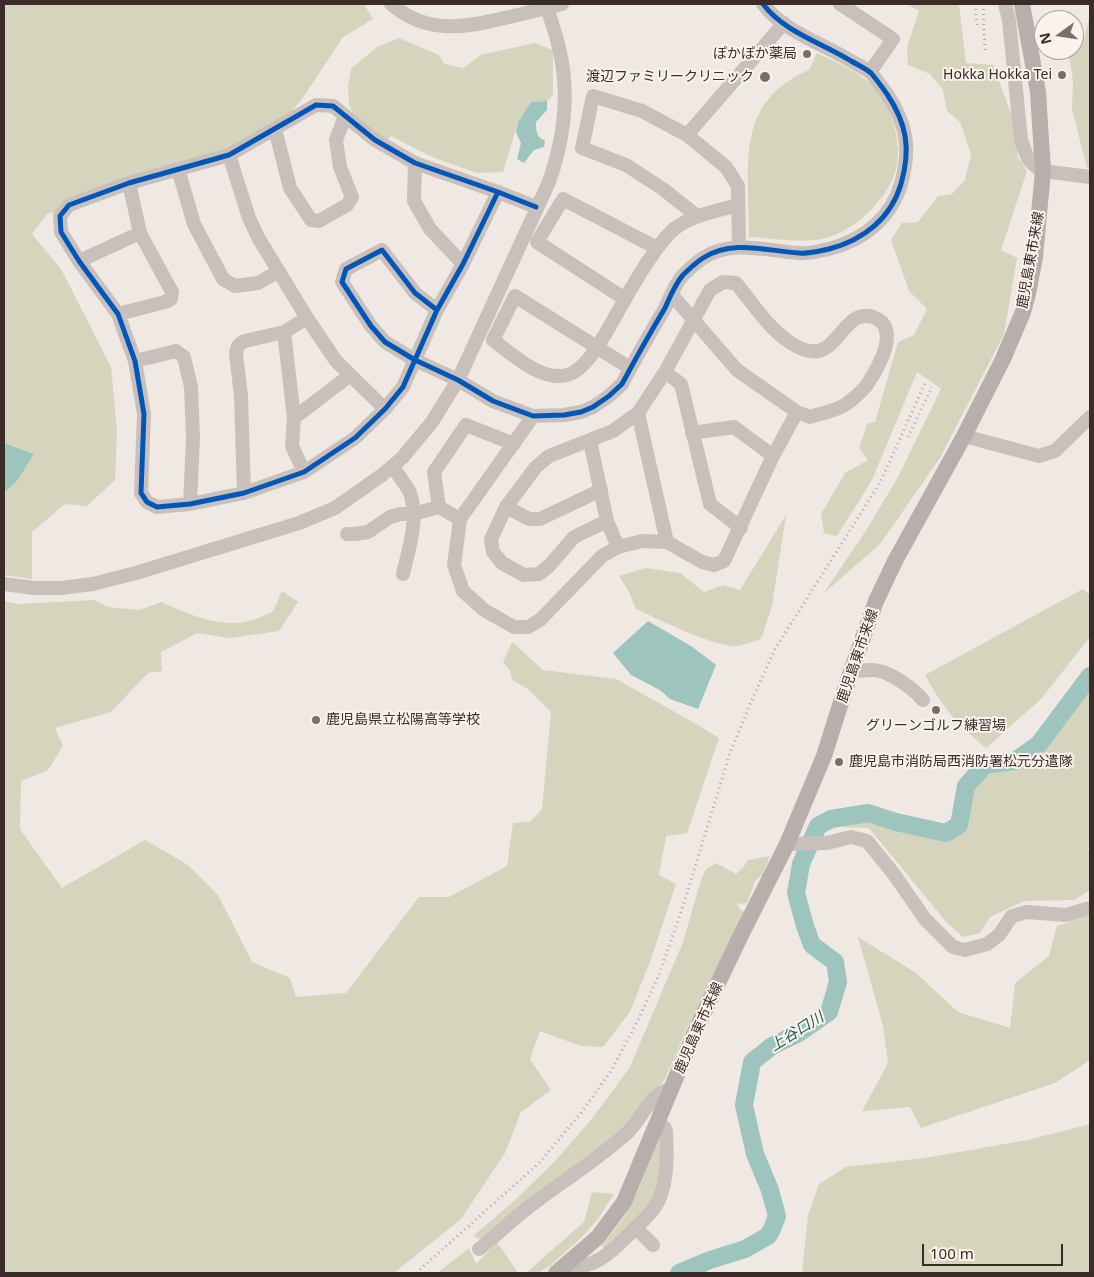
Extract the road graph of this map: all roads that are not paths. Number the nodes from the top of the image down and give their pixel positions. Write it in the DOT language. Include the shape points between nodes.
graph roads {
  1 [pos="391,4"];
  2 [pos="562,4"];
  3 [pos="763,4"];
  4 [pos="840,4"];
  5 [pos="1005,4"];
  6 [pos="1022,4"];
  7 [pos="546,6"];
  8 [pos="784,23"];
  9 [pos="870,72"];
  10 [pos="345,116"];
  11 [pos="275,129"];
  12 [pos="687,135"];
  13 [pos="229,155"];
  14 [pos="415,163"];
  15 [pos="178,169"];
  16 [pos="1043,171"];
  17 [pos="1086,176"];
  18 [pos="129,183"];
  19 [pos="498,192"];
  20 [pos="738,205"];
  21 [pos="536,207"];
  22 [pos="697,216"];
  23 [pos="140,233"];
  24 [pos="739,246"];
  25 [pos="657,248"];
  26 [pos="79,261"];
  27 [pos="463,264"];
  28 [pos="279,271"];
  29 [pos="672,295"];
  30 [pos="625,299"];
  31 [pos="437,310"];
  32 [pos="118,314"];
  33 [pos="307,318"];
  34 [pos="693,321"];
  35 [pos="284,332"];
  36 [pos="597,348"];
  37 [pos="415,360"];
  38 [pos="135,361"];
  39 [pos="630,368"];
  40 [pos="665,372"];
  41 [pos="349,376"];
  42 [pos="458,380"];
  43 [pos="385,409"];
  44 [pos="797,412"];
  45 [pos="638,413"];
  46 [pos="533,416"];
  47 [pos="1090,417"];
  48 [pos="294,418"];
  49 [pos="692,432"];
  50 [pos="964,436"];
  51 [pos="590,441"];
  52 [pos="514,444"];
  53 [pos="773,456"];
  54 [pos="393,467"];
  55 [pos="304,472"];
  56 [pos="601,490"];
  57 [pos="244,493"];
  58 [pos="190,504"];
  59 [pos="438,507"];
  60 [pos="506,507"];
  61 [pos="414,514"];
  62 [pos="460,519"];
  63 [pos="607,521"];
  64 [pos="741,528"];
  65 [pos="346,534"];
  66 [pos="667,542"];
  67 [pos="618,547"];
  68 [pos="403,574"];
  69 [pos="4,584"];
  70 [pos="851,670"];
  71 [pos="923,700"];
  72 [pos="787,844"];
  73 [pos="1090,908"];
  74 [pos="672,1089"];
  75 [pos="658,1122"];
  76 [pos="636,1228"];
  77 [pos="652,1245"];
  78 [pos="479,1249"];
  79 [pos="558,1271"];
  1 -- 7 [label="street" via="415,18 440,26 465,27"];
  2 -- 7 [label="street"];
  3 -- 8 [label="street"];
  4 -- 9 [label="street" via="894,39"];
  5 -- 16 [label="street" via="1021,140 1028,159"];
  6 -- 16 [label="main road, 鹿児島東市来線" via="1038,92"];
  7 -- 21 [label="street" via="562,64 564,120 557,160"];
  8 -- 9 [label="street"];
  8 -- 12 [label="street"];
  9 -- 24 [label="street" via="890,99 905,131 907,153 904,173 888,212 864,235 822,251 802,254"];
  10 -- 11 [label="street" via="333,106 316,105"];
  10 -- 11 [label="street" via="336,140 340,167 352,197 347,205 320,222 312,220 290,188"];
  10 -- 14 [label="street" via="375,140"];
  11 -- 13 [label="street"];
  12 -- 20 [label="street" via="726,167 738,186"];
  12 -- 22 [label="street" via="642,111 593,96 582,148 626,165"];
  13 -- 15 [label="street"];
  13 -- 28 [label="street" via="249,218"];
  14 -- 19 [label="street"];
  14 -- 27 [label="street" via="414,201 430,229"];
  15 -- 18 [label="street"];
  15 -- 28 [label="street" via="194,224 223,279 235,286 258,282"];
  16 -- 17 [label="street"];
  16 -- 50 [label="main road, 鹿児島東市来線" via="1035,257 1023,312"];
  18 -- 23 [label="street"];
  18 -- 26 [label="street" via="69,205 60,216 60,232"];
  19 -- 21 [label="street"];
  19 -- 27 [label="street"];
  20 -- 22 [label="street"];
  20 -- 24 [label="street"];
  21 -- 42 [label="street"];
  22 -- 25 [label="street" via="674,229"];
  23 -- 26 [label="street"];
  23 -- 32 [label="street" via="172,292 171,299"];
  24 -- 29 [label="street" via="716,250 702,258 682,276"];
  25 -- 30 [label="street"];
  25 -- 30 [label="street" via="564,199 537,242"];
  26 -- 32 [label="street"];
  27 -- 31 [label="street"];
  28 -- 33 [label="street"];
  29 -- 34 [label="street"];
  29 -- 39 [label="street"];
  30 -- 36 [label="street"];
  31 -- 37 [label="street"];
  31 -- 37 [label="street" via="415,293 382,250 346,269 342,282 371,326 385,342"];
  32 -- 38 [label="street"];
  33 -- 35 [label="street"];
  33 -- 41 [label="street"];
  34 -- 40 [label="street"];
  34 -- 44 [label="street" via="737,370"];
  34 -- 44 [label="street" via="710,290 723,282 736,284 764,320 789,342 809,351 832,344 856,318 864,315 882,322 887,333 887,346 865,387 845,405 810,417"];
  35 -- 48 [label="street"];
  35 -- 57 [label="street" via="245,341 236,354 241,396"];
  36 -- 36 [label="street" via="573,372 560,376 532,368 493,340 515,296"];
  36 -- 39 [label="street"];
  37 -- 42 [label="street"];
  37 -- 43 [label="street" via="403,387"];
  38 -- 58 [label="street" via="144,414 141,492 147,502 157,507"];
  38 -- 58 [label="street" via="176,351 184,357 191,388"];
  39 -- 46 [label="street" via="622,384 593,407 564,415"];
  40 -- 45 [label="street"];
  40 -- 49 [label="street" via="681,384"];
  41 -- 43 [label="street"];
  41 -- 48 [label="street"];
  42 -- 46 [label="street" via="493,401"];
  42 -- 54 [label="street" via="432,422"];
  43 -- 55 [label="street" via="355,438"];
  44 -- 53 [label="street"];
  45 -- 51 [label="street" via="613,431"];
  45 -- 66 [label="street"];
  46 -- 52 [label="street"];
  47 -- 50 [label="street" via="1055,451 1039,456"];
  48 -- 55 [label="street" via="292,446"];
  49 -- 53 [label="street" via="734,426"];
  49 -- 64 [label="street" via="710,504"];
  50 -- 70 [label="main road, 鹿児島東市来線" via="895,561 876,601"];
  51 -- 56 [label="street"];
  51 -- 60 [label="street" via="549,456 536,467"];
  52 -- 59 [label="street" via="466,424 434,472"];
  52 -- 62 [label="street"];
  53 -- 64 [label="street"];
  54 -- 61 [label="street" via="410,493"];
  54 -- 69 [label="street" via="335,508 299,523 136,573 61,588"];
  55 -- 57 [label="street"];
  56 -- 60 [label="street" via="540,518 529,519"];
  56 -- 63 [label="street"];
  57 -- 58 [label="street"];
  59 -- 61 [label="street"];
  59 -- 62 [label="street"];
  60 -- 63 [label="street" via="491,540 493,552 502,563 524,574 539,574 574,537"];
  61 -- 65 [label="street" via="400,514 368,532"];
  61 -- 68 [label="street"];
  62 -- 67 [label="street" via="454,565 463,591 484,610 514,627 528,627 540,620 602,556"];
  63 -- 67 [label="street"];
  64 -- 66 [label="street" via="724,561 714,565 702,562"];
  66 -- 67 [label="street" via="642,542"];
  70 -- 71 [label="street" via="883,672 915,691"];
  70 -- 72 [label="main road, 鹿児島東市来線" via="824,756"];
  72 -- 73 [label="street" via="827,843 851,837 868,841 925,919 953,947 965,950 986,944 999,935 1012,916 1027,912 1066,915"];
  72 -- 74 [label="main road, 鹿児島東市来線" via="706,1009"];
  74 -- 75 [label="main road, 鹿児島東市来線"];
  74 -- 78 [label="street" via="655,1097 628,1132 597,1158 536,1201"];
  75 -- 76 [label="street" via="666,1131 663,1188 655,1206"];
  75 -- 79 [label="main road, 鹿児島東市来線" via="624,1202 598,1236"];
  76 -- 77 [label="street"];
  76 -- 79 [label="street" via="601,1259 582,1267"];
}
